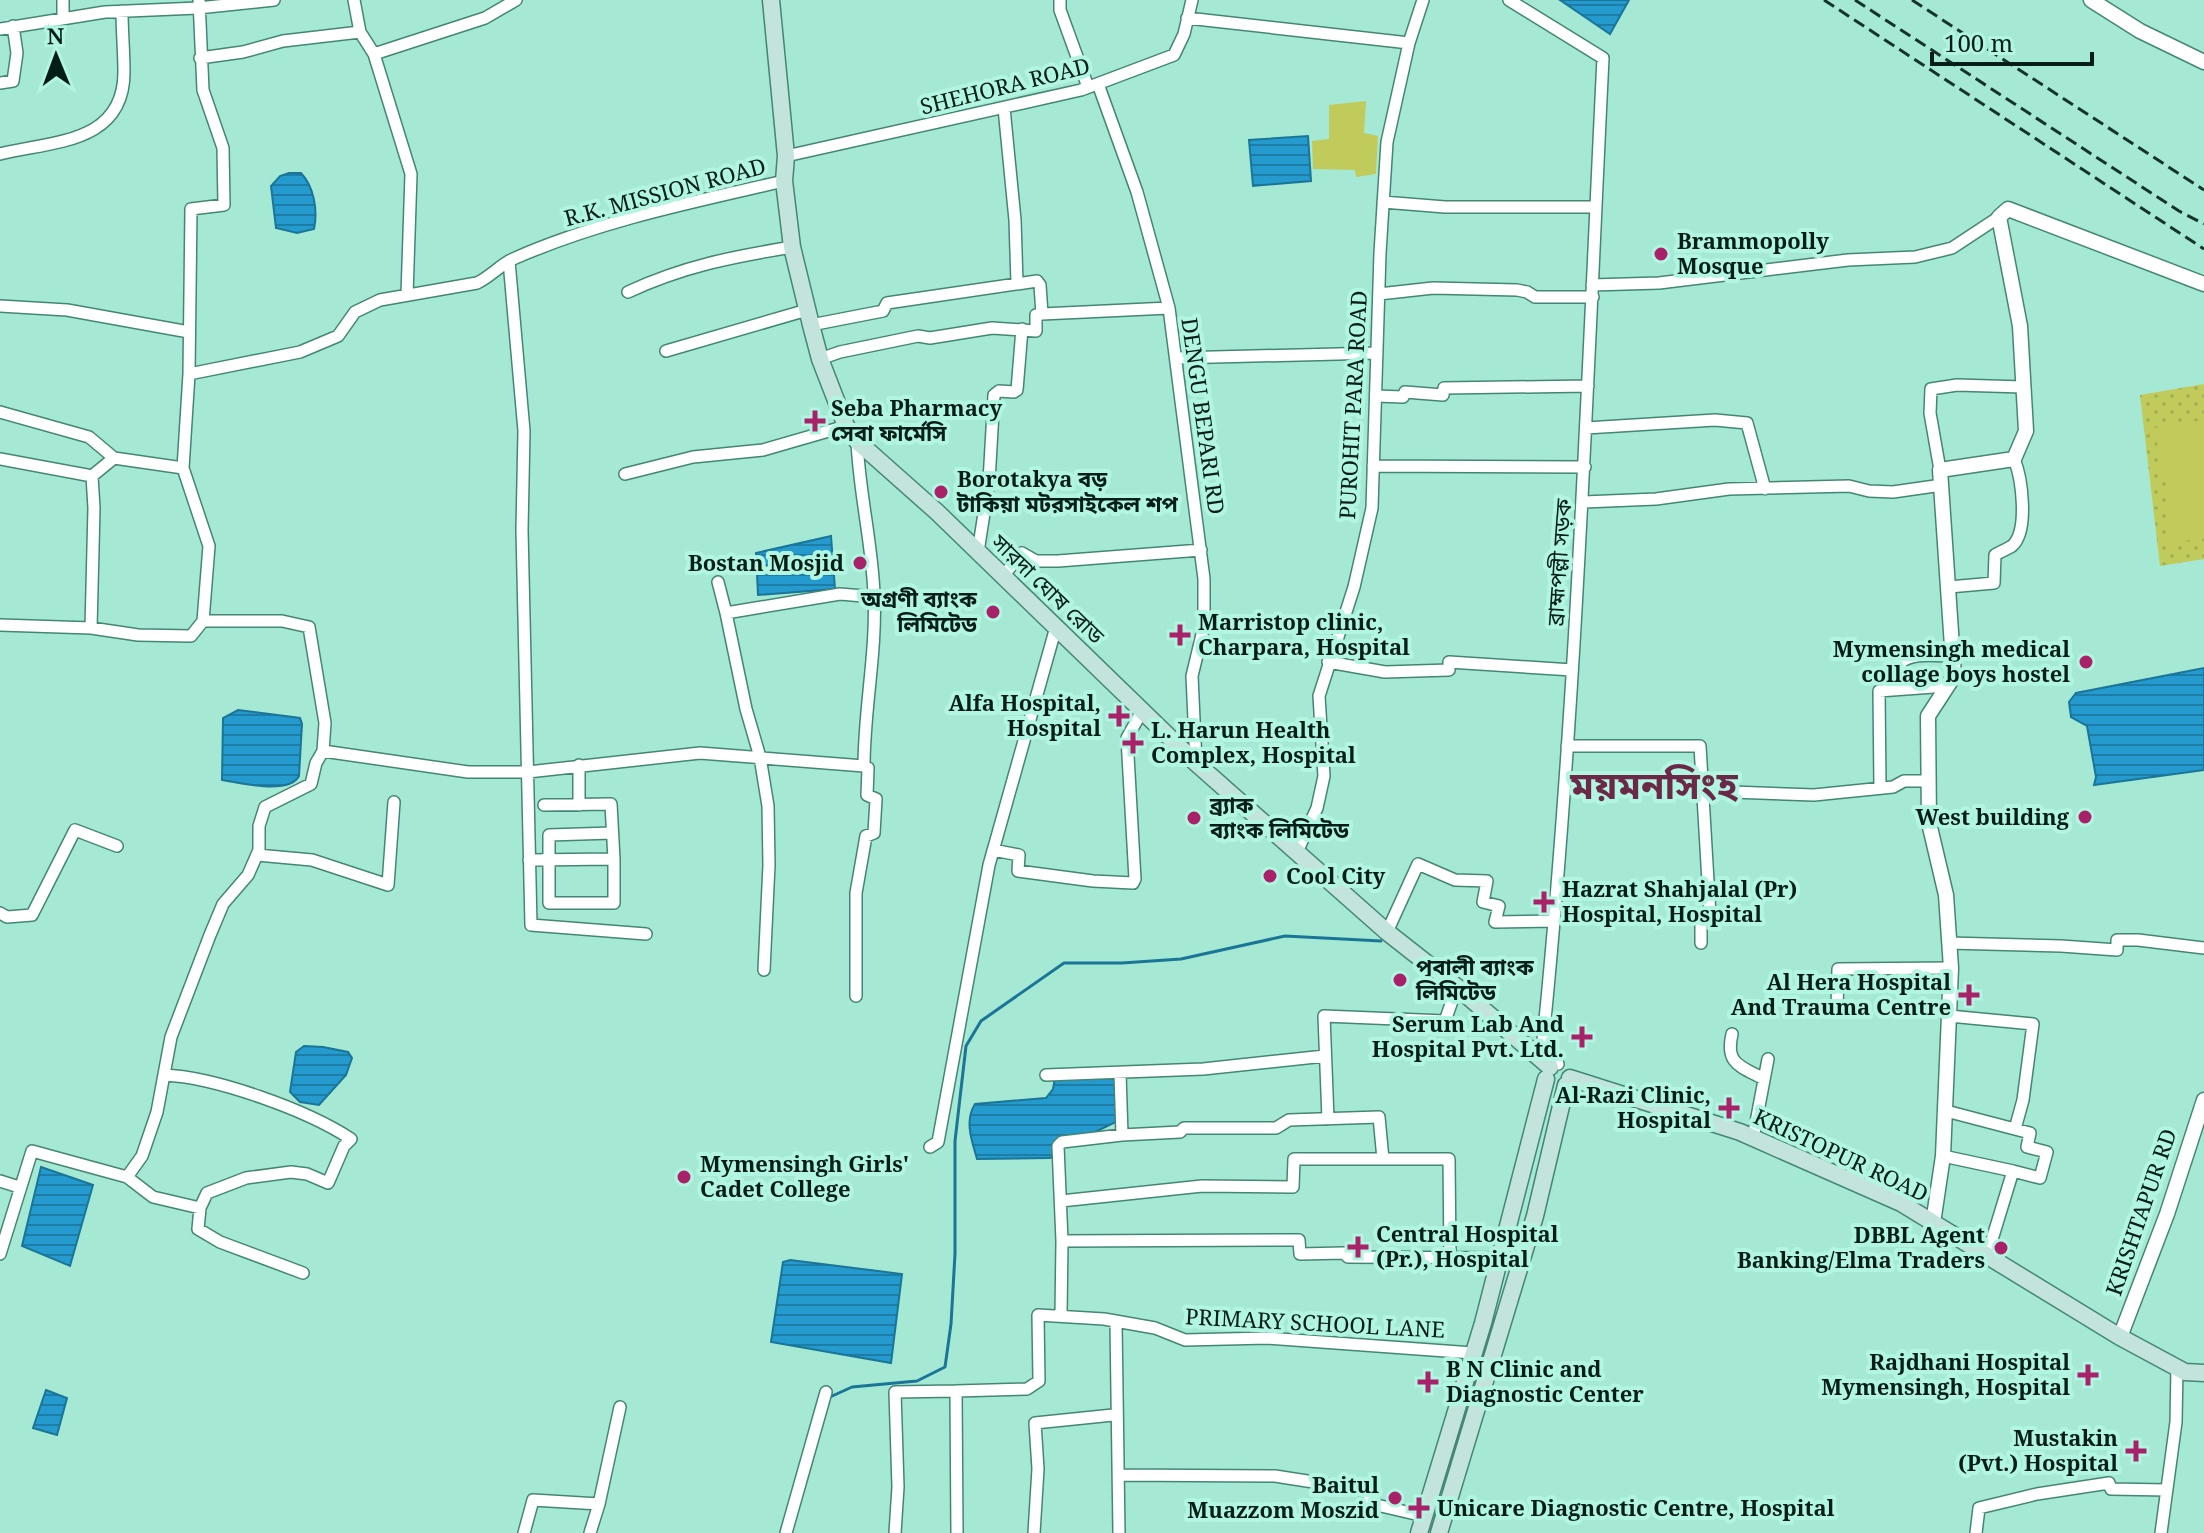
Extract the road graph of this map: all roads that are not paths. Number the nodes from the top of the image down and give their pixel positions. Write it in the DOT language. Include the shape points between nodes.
graph roads {
  1 [pos="63,0"];
  2 [pos="274,0"];
  3 [pos="354,0"];
  4 [pos="516,0"];
  5 [pos="771,0"];
  6 [pos="1060,0"];
  7 [pos="1192,0"];
  8 [pos="1423,0"];
  9 [pos="1509,0"];
  10 [pos="2091,0"];
  11 [pos="198,4"];
  12 [pos="122,11"];
  13 [pos="63,17"];
  14 [pos="1187,18"];
  15 [pos="13,26"];
  16 [pos="0,29"];
  17 [pos="360,32"];
  18 [pos="1409,43"];
  19 [pos="374,54"];
  20 [pos="200,58"];
  21 [pos="2204,62"];
  22 [pos="0,83"];
  23 [pos="1093,86"];
  24 [pos="1004,108"];
  25 [pos="0,154"];
  26 [pos="786,156"];
  27 [pos="784,181"];
  28 [pos="1383,202"];
  29 [pos="1596,207"];
  30 [pos="1999,217"];
  31 [pos="792,247"];
  32 [pos="509,261"];
  33 [pos="1017,283"];
  34 [pos="2204,284"];
  35 [pos="1592,291"];
  36 [pos="628,292"];
  37 [pos="1379,294"];
  38 [pos="407,295"];
  39 [pos="0,306"];
  40 [pos="1169,308"];
  41 [pos="1042,314"];
  42 [pos="809,317"];
  43 [pos="1022,329"];
  44 [pos="189,332"];
  45 [pos="666,351"];
  46 [pos="1377,353"];
  47 [pos="1176,358"];
  48 [pos="820,359"];
  49 [pos="189,374"];
  50 [pos="1588,386"];
  51 [pos="2023,387"];
  52 [pos="1376,396"];
  53 [pos="0,412"];
  54 [pos="846,426"];
  55 [pos="1586,428"];
  56 [pos="857,441"];
  57 [pos="114,458"];
  58 [pos="0,459"];
  59 [pos="2014,459"];
  60 [pos="1373,466"];
  61 [pos="1585,467"];
  62 [pos="183,468"];
  63 [pos="625,474"];
  64 [pos="92,476"];
  65 [pos="1941,477"];
  66 [pos="1765,489"];
  67 [pos="1584,502"];
  68 [pos="1201,550"];
  69 [pos="978,552"];
  70 [pos="1003,576"];
  71 [pos="718,582"];
  72 [pos="1949,587"];
  73 [pos="875,597"];
  74 [pos="726,613"];
  75 [pos="203,621"];
  76 [pos="0,625"];
  77 [pos="1056,627"];
  78 [pos="91,628"];
  79 [pos="1953,656"];
  80 [pos="1328,662"];
  81 [pos="1572,670"];
  82 [pos="1947,686"];
  83 [pos="1902,689"];
  84 [pos="1142,711"];
  85 [pos="1567,746"];
  86 [pos="323,751"];
  87 [pos="760,757"];
  88 [pos="1196,763"];
  89 [pos="579,765"];
  90 [pos="864,766"];
  91 [pos="528,772"];
  92 [pos="1929,781"];
  93 [pos="1880,787"];
  94 [pos="1732,792"];
  95 [pos="394,802"];
  96 [pos="544,805"];
  97 [pos="579,805"];
  98 [pos="612,833"];
  99 [pos="117,846"];
  100 [pos="993,850"];
  101 [pos="1297,852"];
  102 [pos="257,855"];
  103 [pos="614,859"];
  104 [pos="529,860"];
  105 [pos="549,861"];
  106 [pos="0,913"];
  107 [pos="1555,921"];
  108 [pos="1387,932"];
  109 [pos="646,934"];
  110 [pos="1701,943"];
  111 [pos="1949,943"];
  112 [pos="2204,948"];
  113 [pos="1951,968"];
  114 [pos="764,970"];
  115 [pos="1457,987"];
  116 [pos="856,996"];
  117 [pos="1837,1010"];
  118 [pos="1949,1016"];
  119 [pos="1732,1034"];
  120 [pos="1325,1056"];
  121 [pos="1768,1059"];
  122 [pos="1551,1070"];
  123 [pos="1120,1073"];
  124 [pos="164,1075"];
  125 [pos="1046,1075"];
  126 [pos="1764,1079"];
  127 [pos="1568,1082"];
  128 [pos="2204,1100"];
  129 [pos="1946,1111"];
  130 [pos="1328,1119"];
  131 [pos="2015,1129"];
  132 [pos="1122,1135"];
  133 [pos="1753,1138"];
  134 [pos="930,1147"];
  135 [pos="1943,1156"];
  136 [pos="1383,1159"];
  137 [pos="2013,1171"];
  138 [pos="127,1177"];
  139 [pos="0,1181"];
  140 [pos="19,1187"];
  141 [pos="1061,1201"];
  142 [pos="200,1208"];
  143 [pos="1933,1223"];
  144 [pos="1062,1241"];
  145 [pos="0,1254"];
  146 [pos="1987,1256"];
  147 [pos="1450,1258"];
  148 [pos="1500,1258"];
  149 [pos="303,1273"];
  150 [pos="1061,1315"];
  151 [pos="1116,1323"];
  152 [pos="2120,1337"];
  153 [pos="1473,1353"];
  154 [pos="2177,1368"];
  155 [pos="2204,1373"];
  156 [pos="956,1391"];
  157 [pos="826,1392"];
  158 [pos="620,1407"];
  159 [pos="1113,1415"];
  160 [pos="1118,1475"];
  161 [pos="2167,1490"];
  162 [pos="599,1504"];
  163 [pos="1421,1525"];
  164 [pos="524,1533"];
  165 [pos="590,1533"];
  166 [pos="786,1533"];
  167 [pos="895,1533"];
  168 [pos="957,1533"];
  169 [pos="1034,1533"];
  170 [pos="1119,1533"];
  171 [pos="1439,1533"];
  172 [pos="1976,1533"];
  173 [pos="2161,1533"];
  1 -- 13 [label="street"];
  2 -- 11 [label="street"];
  3 -- 17 [label="street"];
  4 -- 19 [label="street" via="485,18"];
  5 -- 26 [label="main road, সারদা ঘোষ রোড"];
  6 -- 23 [label="street, DENGU BEPARI RD"];
  7 -- 14 [label="street, SHEHORA ROAD"];
  8 -- 18 [label="street, PUROHIT PARA ROAD"];
  9 -- 29 [label="street, ব্রাহ্মপল্লী সড়ক" via="1603,58"];
  10 -- 21 [label="street"];
  11 -- 12 [label="street"];
  11 -- 20 [label="street"];
  12 -- 13 [label="street"];
  12 -- 25 [label="street" via="124,76 115,113 86,136"];
  13 -- 15 [label="street"];
  14 -- 18 [label="street"];
  14 -- 23 [label="street, SHEHORA ROAD" via="1174,55"];
  15 -- 16 [label="street"];
  15 -- 22 [label="street" via="13,81"];
  17 -- 19 [label="street"];
  17 -- 20 [label="street"];
  18 -- 28 [label="street, PUROHIT PARA ROAD" via="1387,142"];
  19 -- 38 [label="street" via="411,174"];
  20 -- 44 [label="street" via="203,90 223,148 224,205 191,209"];
  23 -- 24 [label="street, SHEHORA ROAD"];
  23 -- 40 [label="street, DENGU BEPARI RD" via="1137,192"];
  24 -- 26 [label="street, SHEHORA ROAD"];
  24 -- 33 [label="street"];
  26 -- 27 [label="main road, সারদা ঘোষ রোড"];
  27 -- 31 [label="main road, সারদা ঘোষ রোড"];
  27 -- 32 [label="street, R.K. MISSION ROAD" via="648,213"];
  28 -- 29 [label="street"];
  28 -- 37 [label="street, PUROHIT PARA ROAD"];
  29 -- 35 [label="street, ব্রাহ্মপল্লী সড়ক"];
  30 -- 34 [label="street" via="2008,209"];
  30 -- 35 [label="street" via="1952,248 1915,257 1848,260"];
  30 -- 51 [label="street" via="2020,326"];
  31 -- 36 [label="street" via="713,261"];
  31 -- 42 [label="main road, সারদা ঘোষ রোড"];
  32 -- 38 [label="street, R.K. MISSION ROAD" via="477,283"];
  32 -- 91 [label="street" via="524,431"];
  33 -- 41 [label="street" via="1037,281"];
  33 -- 42 [label="street" via="887,303 883,311"];
  35 -- 37 [label="street" via="1535,297 1517,290 1433,288"];
  35 -- 50 [label="street, ব্রাহ্মপল্লী সড়ক"];
  37 -- 46 [label="street, PUROHIT PARA ROAD"];
  38 -- 49 [label="street, R.K. MISSION ROAD" via="367,304 338,336 300,352"];
  39 -- 44 [label="street" via="67,310"];
  40 -- 41 [label="street"];
  40 -- 47 [label="street, DENGU BEPARI RD"];
  41 -- 43 [label="street" via="1036,315 1037,330"];
  42 -- 45 [label="street"];
  42 -- 48 [label="main road, সারদা ঘোষ রোড"];
  43 -- 48 [label="street" via="918,336"];
  43 -- 69 [label="street" via="1017,390 994,395"];
  44 -- 49 [label="street"];
  46 -- 47 [label="street"];
  46 -- 52 [label="street, PUROHIT PARA ROAD"];
  47 -- 68 [label="street, DENGU BEPARI RD"];
  48 -- 54 [label="main road, সারদা ঘোষ রোড"];
  49 -- 62 [label="street"];
  50 -- 52 [label="street" via="1444,388 1443,395"];
  50 -- 55 [label="street, ব্রাহ্মপল্লী সড়ক"];
  51 -- 59 [label="street" via="2026,431"];
  51 -- 65 [label="street" via="1931,389"];
  52 -- 60 [label="street, PUROHIT PARA ROAD"];
  53 -- 57 [label="street" via="89,437"];
  54 -- 56 [label="main road, সারদা ঘোষ রোড"];
  54 -- 63 [label="street" via="763,450 693,457"];
  55 -- 61 [label="street, ব্রাহ্মপল্লী সড়ক"];
  55 -- 66 [label="street" via="1747,423"];
  56 -- 69 [label="main road, সারদা ঘোষ রোড"];
  56 -- 73 [label="street"];
  57 -- 62 [label="street"];
  57 -- 64 [label="street"];
  58 -- 64 [label="street"];
  59 -- 65 [label="street"];
  59 -- 72 [label="street" via="2020,473 2022,527 2013,545 1995,555 1994,583"];
  60 -- 61 [label="street"];
  60 -- 80 [label="street, PUROHIT PARA ROAD" via="1372,508 1354,587"];
  61 -- 67 [label="street, ব্রাহ্মপল্লী সড়ক"];
  62 -- 75 [label="street" via="209,546"];
  64 -- 78 [label="street"];
  65 -- 66 [label="street" via="1893,492 1849,486"];
  65 -- 72 [label="street"];
  66 -- 67 [label="street"];
  67 -- 81 [label="street, ব্রাহ্মপল্লী সড়ক"];
  68 -- 70 [label="street" via="1058,561 1036,561 1022,553"];
  68 -- 88 [label="street, DENGU BEPARI RD" via="1204,626 1192,676"];
  69 -- 70 [label="main road, সারদা ঘোষ রোড"];
  70 -- 77 [label="main road, সারদা ঘোষ রোড"];
  71 -- 74 [label="street"];
  72 -- 79 [label="street"];
  73 -- 74 [label="street" via="840,594"];
  73 -- 90 [label="street"];
  74 -- 87 [label="street"];
  75 -- 78 [label="street" via="191,636"];
  75 -- 86 [label="street" via="282,621 309,627 325,723"];
  76 -- 78 [label="street"];
  77 -- 84 [label="main road, সারদা ঘোষ রোড"];
  77 -- 100 [label="street"];
  79 -- 82 [label="street" via="1954,676"];
  79 -- 83 [label="street" via="1902,660"];
  80 -- 81 [label="street" via="1385,672 1449,670 1449,662"];
  80 -- 101 [label="street, PUROHIT PARA ROAD" via="1319,696 1324,776 1317,808"];
  81 -- 85 [label="street, ব্রাহ্মপল্লী সড়ক"];
  82 -- 83 [label="street"];
  82 -- 92 [label="street" via="1928,716"];
  83 -- 93 [label="street" via="1879,691"];
  84 -- 88 [label="main road, সারদা ঘোষ রোড"];
  84 -- 100 [label="street" via="1127,738 1133,883 1018,871 1020,856"];
  85 -- 107 [label="street, ব্রাহ্মপল্লী সড়ক"];
  85 -- 110 [label="street" via="1700,746 1710,915 1701,916"];
  86 -- 91 [label="street" via="468,772"];
  86 -- 102 [label="street" via="311,784 265,807"];
  87 -- 89 [label="street" via="700,753"];
  87 -- 90 [label="street"];
  87 -- 114 [label="street" via="768,806"];
  88 -- 101 [label="main road, সারদা ঘোষ রোড"];
  89 -- 91 [label="street"];
  89 -- 97 [label="street"];
  90 -- 116 [label="street" via="867,795 876,799 874,833 866,836 856,893"];
  91 -- 104 [label="street"];
  92 -- 93 [label="street"];
  92 -- 111 [label="street" via="1929,823 1946,895"];
  93 -- 94 [label="street" via="1814,795"];
  95 -- 102 [label="street" via="388,885 312,860"];
  96 -- 97 [label="street"];
  97 -- 98 [label="street" via="611,804"];
  98 -- 103 [label="street"];
  98 -- 105 [label="street" via="550,834"];
  99 -- 106 [label="street" via="75,830 32,915"];
  100 -- 134 [label="street" via="938,1142"];
  101 -- 108 [label="main road, সারদা ঘোষ রোড"];
  102 -- 124 [label="street" via="248,875 223,904 171,1037"];
  103 -- 105 [label="street"];
  103 -- 105 [label="street" via="614,903 549,903"];
  104 -- 105 [label="street"];
  104 -- 109 [label="street" via="531,925"];
  107 -- 108 [label="street" via="1495,922 1499,906 1483,902 1487,881 1455,880 1418,864"];
  107 -- 122 [label="street, ব্রাহ্মপল্লী সড়ক" via="1543,1040"];
  108 -- 115 [label="main road, সারদা ঘোষ রোড"];
  111 -- 112 [label="street" via="2117,950 2117,940 2138,940"];
  111 -- 113 [label="street"];
  113 -- 117 [label="street" via="1838,969"];
  113 -- 118 [label="street"];
  115 -- 120 [label="street" via="1445,1021 1324,1016"];
  115 -- 122 [label="main road, সারদা ঘোষ রোড"];
  118 -- 129 [label="street"];
  118 -- 131 [label="street" via="2033,1024"];
  119 -- 126 [label="street" via="1731,1057"];
  120 -- 123 [label="street"];
  120 -- 130 [label="street"];
  121 -- 126 [label="street"];
  122 -- 127 [label="main road, সারদা ঘোষ রোড" via="1567,1068"];
  122 -- 148 [label="main road"];
  123 -- 125 [label="street"];
  123 -- 132 [label="street"];
  124 -- 138 [label="street" via="142,1156"];
  124 -- 142 [label="street" via="238,1090 331,1125 351,1139 328,1183 296,1172 246,1178 207,1193"];
  126 -- 133 [label="street"];
  127 -- 133 [label="main road, KRISTOPUR ROAD"];
  127 -- 171 [label="main road" via="1535,1216"];
  128 -- 152 [label="street, KRISHTAPUR RD"];
  129 -- 131 [label="street"];
  129 -- 135 [label="street"];
  130 -- 132 [label="street" via="1289,1120 1276,1128 1184,1128"];
  130 -- 136 [label="street" via="1379,1117"];
  131 -- 137 [label="street" via="2030,1133 2027,1147 2047,1152 2040,1178"];
  132 -- 141 [label="street" via="1058,1146"];
  133 -- 143 [label="main road, KRISTOPUR ROAD" via="1901,1203"];
  135 -- 137 [label="street"];
  135 -- 143 [label="street"];
  136 -- 141 [label="street" via="1294,1159 1293,1187 1186,1187"];
  136 -- 147 [label="street" via="1449,1159"];
  137 -- 146 [label="street"];
  138 -- 140 [label="street" via="32,1151"];
  138 -- 142 [label="street" via="153,1197"];
  139 -- 140 [label="street"];
  140 -- 145 [label="street"];
  141 -- 144 [label="street"];
  142 -- 149 [label="street" via="198,1229"];
  143 -- 146 [label="main road, KRISTOPUR ROAD"];
  144 -- 147 [label="street" via="1299,1240 1300,1254"];
  144 -- 150 [label="street"];
  146 -- 152 [label="main road, KRISTOPUR ROAD"];
  147 -- 148 [label="street"];
  148 -- 153 [label="main road"];
  150 -- 151 [label="street, PRIMARY SCHOOL LANE"];
  150 -- 156 [label="street" via="1038,1315 1039,1381 1027,1389"];
  151 -- 153 [label="street, PRIMARY SCHOOL LANE" via="1155,1328 1185,1340 1267,1338"];
  151 -- 160 [label="street"];
  152 -- 154 [label="main road, KRISTOPUR ROAD"];
  153 -- 163 [label="main road"];
  154 -- 155 [label="main road, KRISTOPUR ROAD"];
  154 -- 161 [label="street"];
  156 -- 167 [label="street" via="895,1392"];
  156 -- 168 [label="street"];
  157 -- 166 [label="street"];
  158 -- 162 [label="street"];
  159 -- 169 [label="street" via="1035,1423"];
  160 -- 163 [label="street" via="1275,1476 1371,1491 1368,1503"];
  160 -- 170 [label="street"];
  161 -- 172 [label="street" via="2111,1489 2109,1483 2037,1494 1979,1508"];
  161 -- 173 [label="street"];
  162 -- 164 [label="street" via="533,1500"];
  162 -- 165 [label="street"];
}
